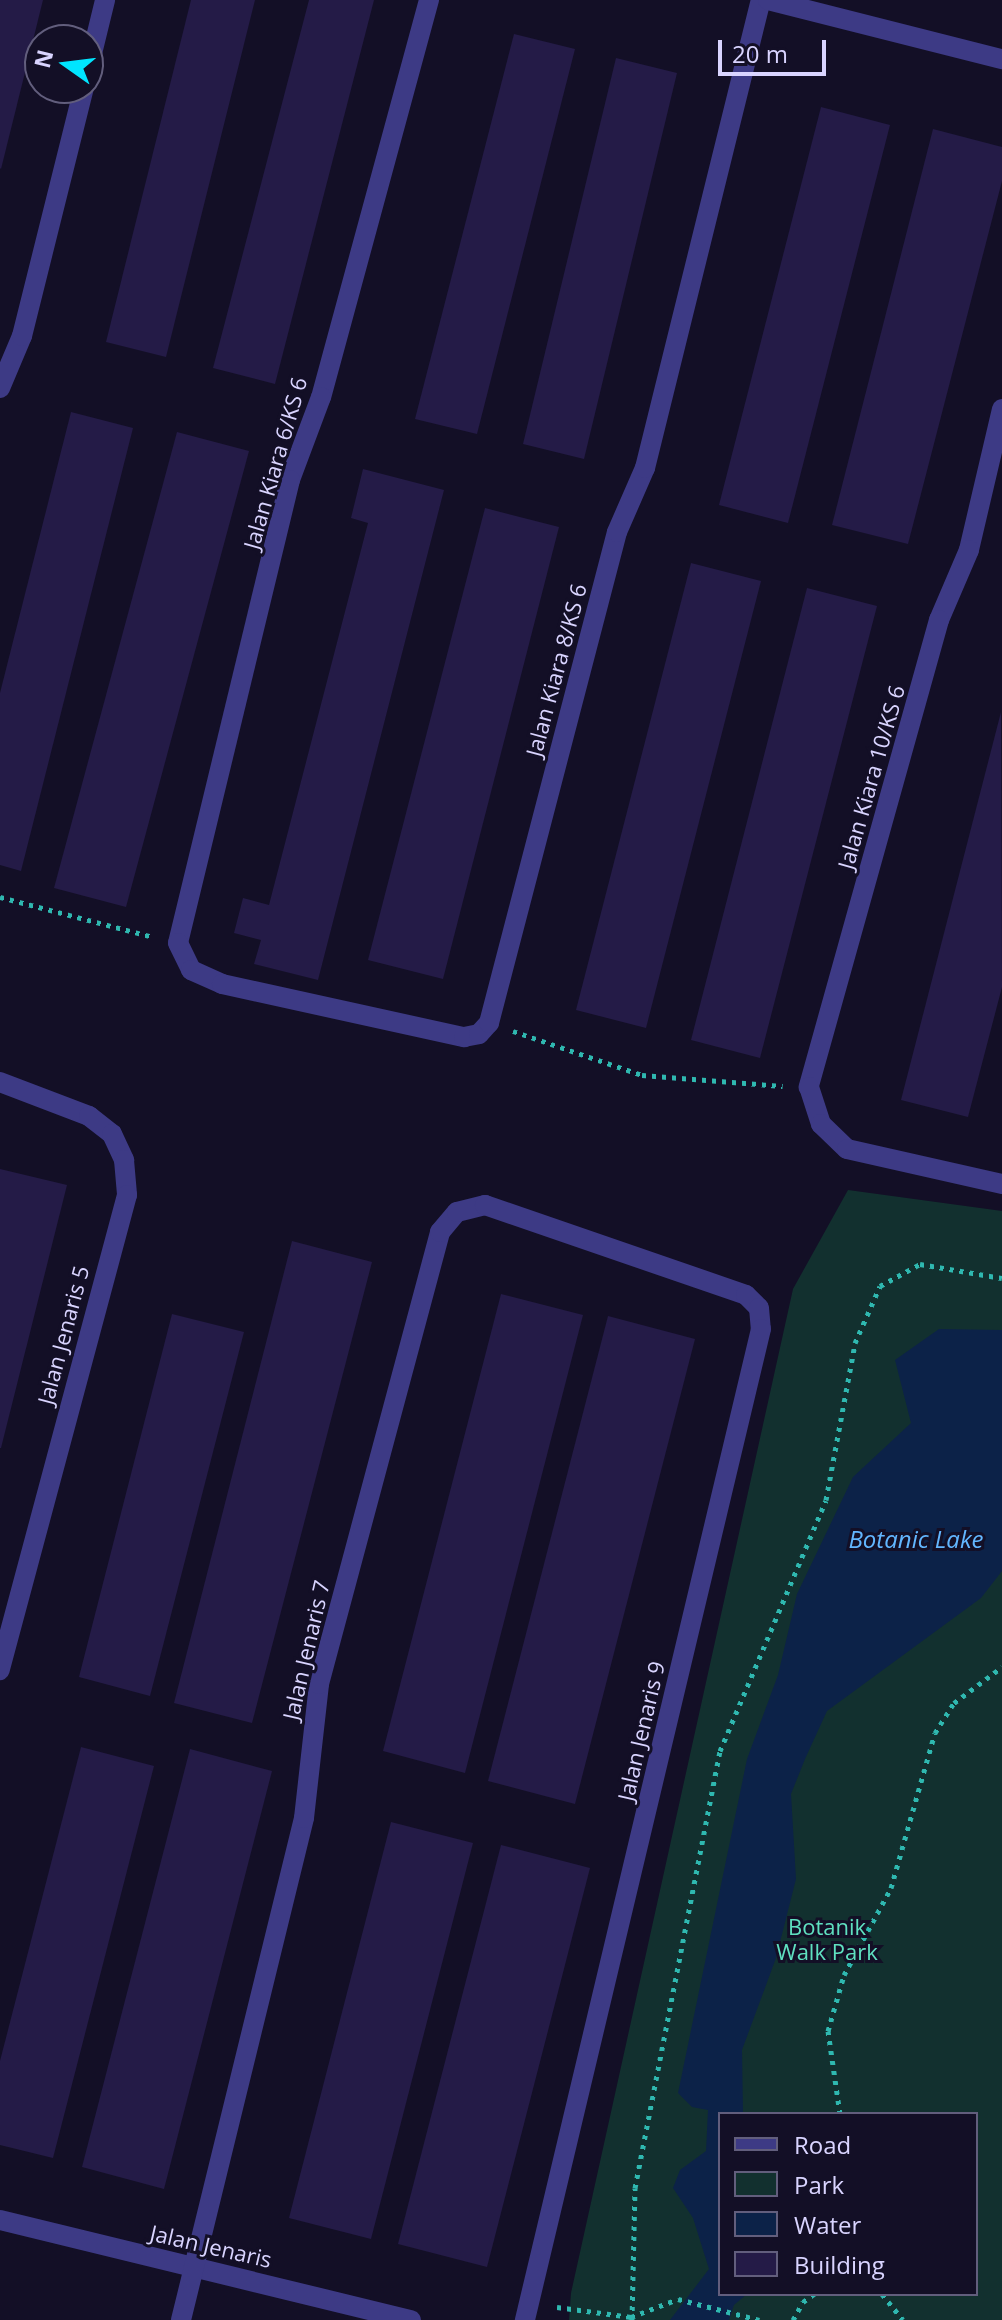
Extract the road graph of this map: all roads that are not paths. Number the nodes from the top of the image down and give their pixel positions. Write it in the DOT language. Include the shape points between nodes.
graph roads {
  1 [pos="105,0"];
  2 [pos="429,0"];
  3 [pos="761,0"];
  4 [pos="768,0"];
  5 [pos="99,24"];
  6 [pos="1002,59"];
  7 [pos="80,104"];
  8 [pos="0,388"];
  9 [pos="1002,409"];
  10 [pos="489,1023"];
  11 [pos="0,1082"];
  12 [pos="1002,1184"];
  13 [pos="613,1246"];
  14 [pos="0,1670"];
  15 [pos="0,2220"];
  16 [pos="193,2267"];
  17 [pos="529,2312"];
  18 [pos="181,2320"];
  19 [pos="411,2320"];
  1 -- 5 [label="street"];
  2 -- 10 [label="street, Jalan Kiara 6/KS 6" via="321,397 290,480 178,943 191,970 222,984 464,1037 479,1034"];
  3 -- 10 [label="street, Jalan Kiara 8/KS 6" via="645,468 617,532"];
  4 -- 6 [label="street"];
  7 -- 8 [label="street" via="22,336"];
  9 -- 12 [label="street, Jalan Kiara 10/KS 6" via="969,550 939,620 809,1087 821,1124 847,1149"];
  11 -- 14 [label="street, Jalan Jenaris 5" via="89,1116 112,1134 124,1160 127,1195"];
  13 -- 16 [label="street, Jalan Jenaris 7" via="485,1205 457,1212 440,1232 319,1684 304,1818"];
  13 -- 17 [label="street, Jalan Jenaris 9" via="746,1295 759,1308 761,1329"];
  15 -- 16 [label="street, Jalan Jenaris"];
  16 -- 18 [label="street, Jalan Jenaris 7"];
  16 -- 19 [label="street, Jalan Jenaris"];
}
